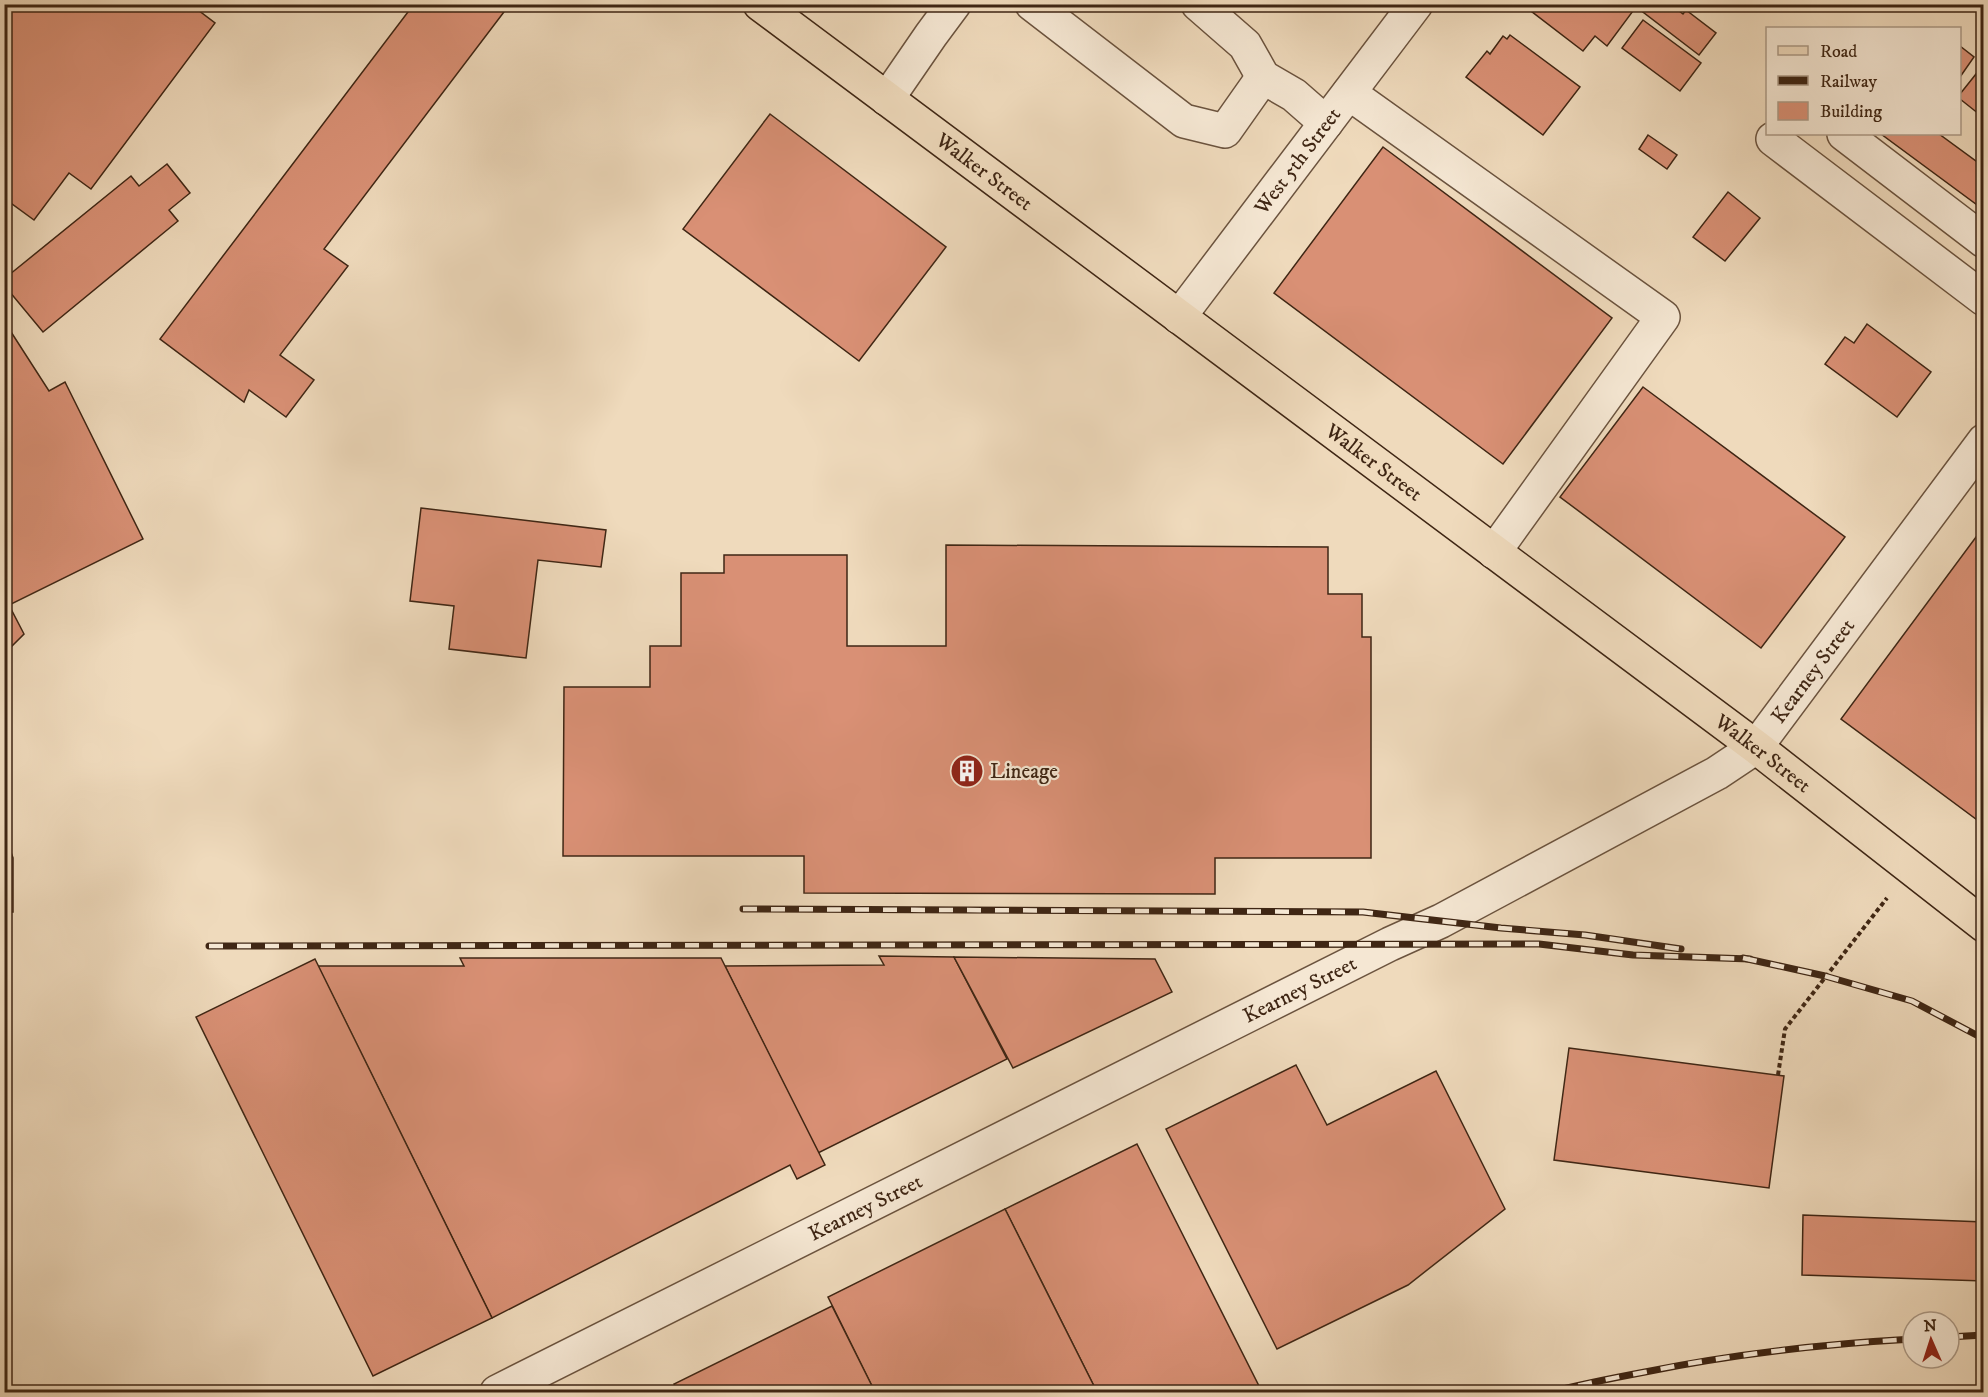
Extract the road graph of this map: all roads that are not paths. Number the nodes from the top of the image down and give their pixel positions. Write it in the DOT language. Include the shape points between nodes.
graph roads {
  1 [pos="760,4"];
  2 [pos="954,4"];
  3 [pos="1032,4"];
  4 [pos="1198,4"];
  5 [pos="1416,4"];
  6 [pos="1263,77"];
  7 [pos="1349,93"];
  8 [pos="887,99"];
  9 [pos="1326,123"];
  10 [pos="1845,135"];
  11 [pos="1773,139"];
  12 [pos="1983,241"];
  13 [pos="1983,299"];
  14 [pos="1179,317"];
  15 [pos="1983,441"];
  16 [pos="1494,552"];
  17 [pos="1756,747"];
  18 [pos="1983,925"];
  19 [pos="497,1392"];
  1 -- 8 [label="main road, Walker Street"];
  2 -- 8 [label="street"];
  3 -- 6 [label="street" via="1184,121 1225,131"];
  4 -- 6 [label="street" via="1245,45"];
  5 -- 7 [label="street, West 5th Street"];
  6 -- 9 [label="street" via="1294,95"];
  7 -- 9 [label="street, West 5th Street"];
  7 -- 16 [label="street" via="1663,317"];
  8 -- 14 [label="main road, Walker Street"];
  9 -- 14 [label="street, West 5th Street"];
  10 -- 12 [label="street"];
  11 -- 13 [label="street"];
  14 -- 16 [label="main road, Walker Street"];
  15 -- 17 [label="street, Kearney Street"];
  16 -- 17 [label="main road, Walker Street"];
  17 -- 18 [label="main road, Walker Street"];
  17 -- 19 [label="street, Kearney Street" via="1717,773 1442,921"];
}
